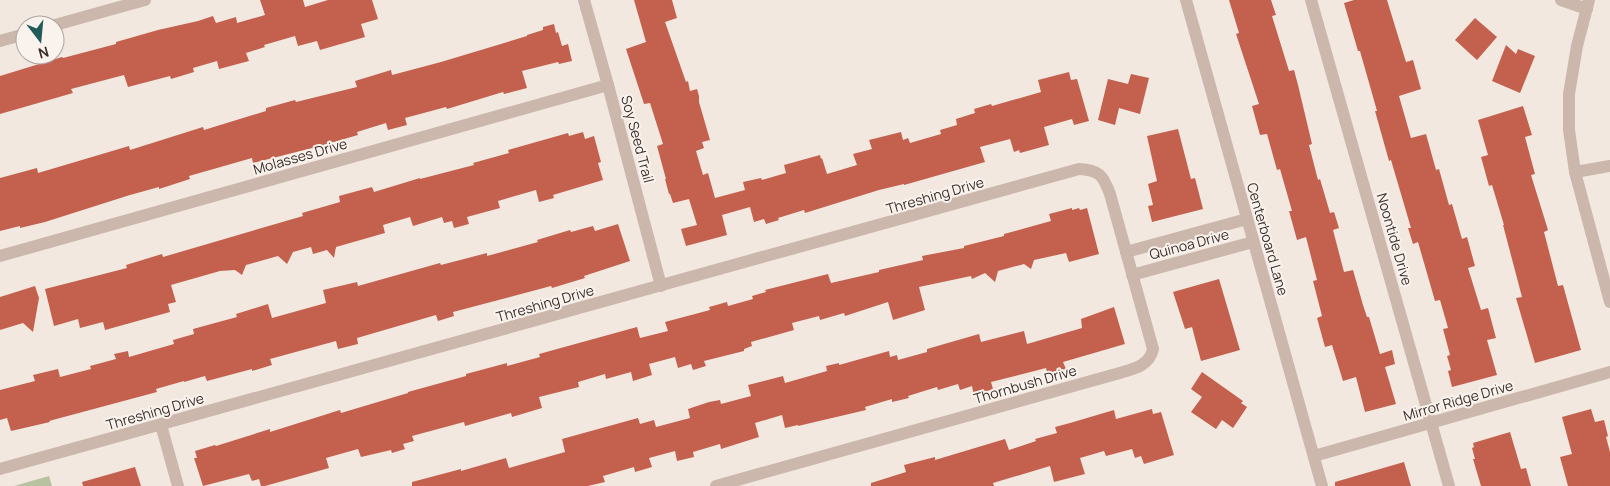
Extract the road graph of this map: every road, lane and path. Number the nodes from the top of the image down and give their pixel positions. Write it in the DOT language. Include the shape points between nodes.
graph roads {
  1 [pos="146,0"];
  2 [pos="584,0"];
  3 [pos="1186,0"];
  4 [pos="1311,0"];
  5 [pos="1561,0"];
  6 [pos="1588,4"];
  7 [pos="65,22"];
  8 [pos="15,37"];
  9 [pos="0,41"];
  10 [pos="608,86"];
  11 [pos="1610,166"];
  12 [pos="1575,172"];
  13 [pos="1098,173"];
  14 [pos="1247,219"];
  15 [pos="1253,242"];
  16 [pos="1126,252"];
  17 [pos="0,256"];
  18 [pos="1132,275"];
  19 [pos="661,286"];
  20 [pos="1610,302"];
  21 [pos="1610,372"];
  22 [pos="1431,423"];
  23 [pos="160,425"];
  24 [pos="1314,456"];
  25 [pos="0,469"];
  26 [pos="178,486"];
  27 [pos="716,486"];
  28 [pos="1322,486"];
  29 [pos="1449,486"];
  1 -- 7 [label="street"];
  2 -- 10 [label="street, Soy Seed Trail"];
  3 -- 14 [label="street, Centerboard Lane"];
  4 -- 22 [label="street, Noontide Drive"];
  5 -- 6 [label="street"];
  6 -- 12 [label="street" via="1569,94 1569,130"];
  8 -- 9 [label="street"];
  10 -- 17 [label="street, Molasses Drive"];
  10 -- 19 [label="street, Soy Seed Trail"];
  11 -- 12 [label="street"];
  12 -- 20 [label="street"];
  13 -- 16 [label="street, Thornbush Drive" via="1110,194"];
  13 -- 19 [label="street, Threshing Drive" via="1079,170"];
  14 -- 15 [label="street, Centerboard Lane"];
  14 -- 16 [label="street, Quinoa Drive"];
  15 -- 18 [label="street, Quinoa Drive"];
  15 -- 24 [label="street, Centerboard Lane"];
  16 -- 18 [label="street, Thornbush Drive"];
  18 -- 27 [label="street, Thornbush Drive" via="1154,349 1146,364"];
  19 -- 23 [label="street, Threshing Drive"];
  21 -- 22 [label="street, Mirror Ridge Drive"];
  22 -- 24 [label="street, Mirror Ridge Drive"];
  22 -- 29 [label="street, Noontide Drive"];
  23 -- 25 [label="street, Threshing Drive"];
  23 -- 26 [label="street"];
  24 -- 28 [label="street, Centerboard Lane"];
}
